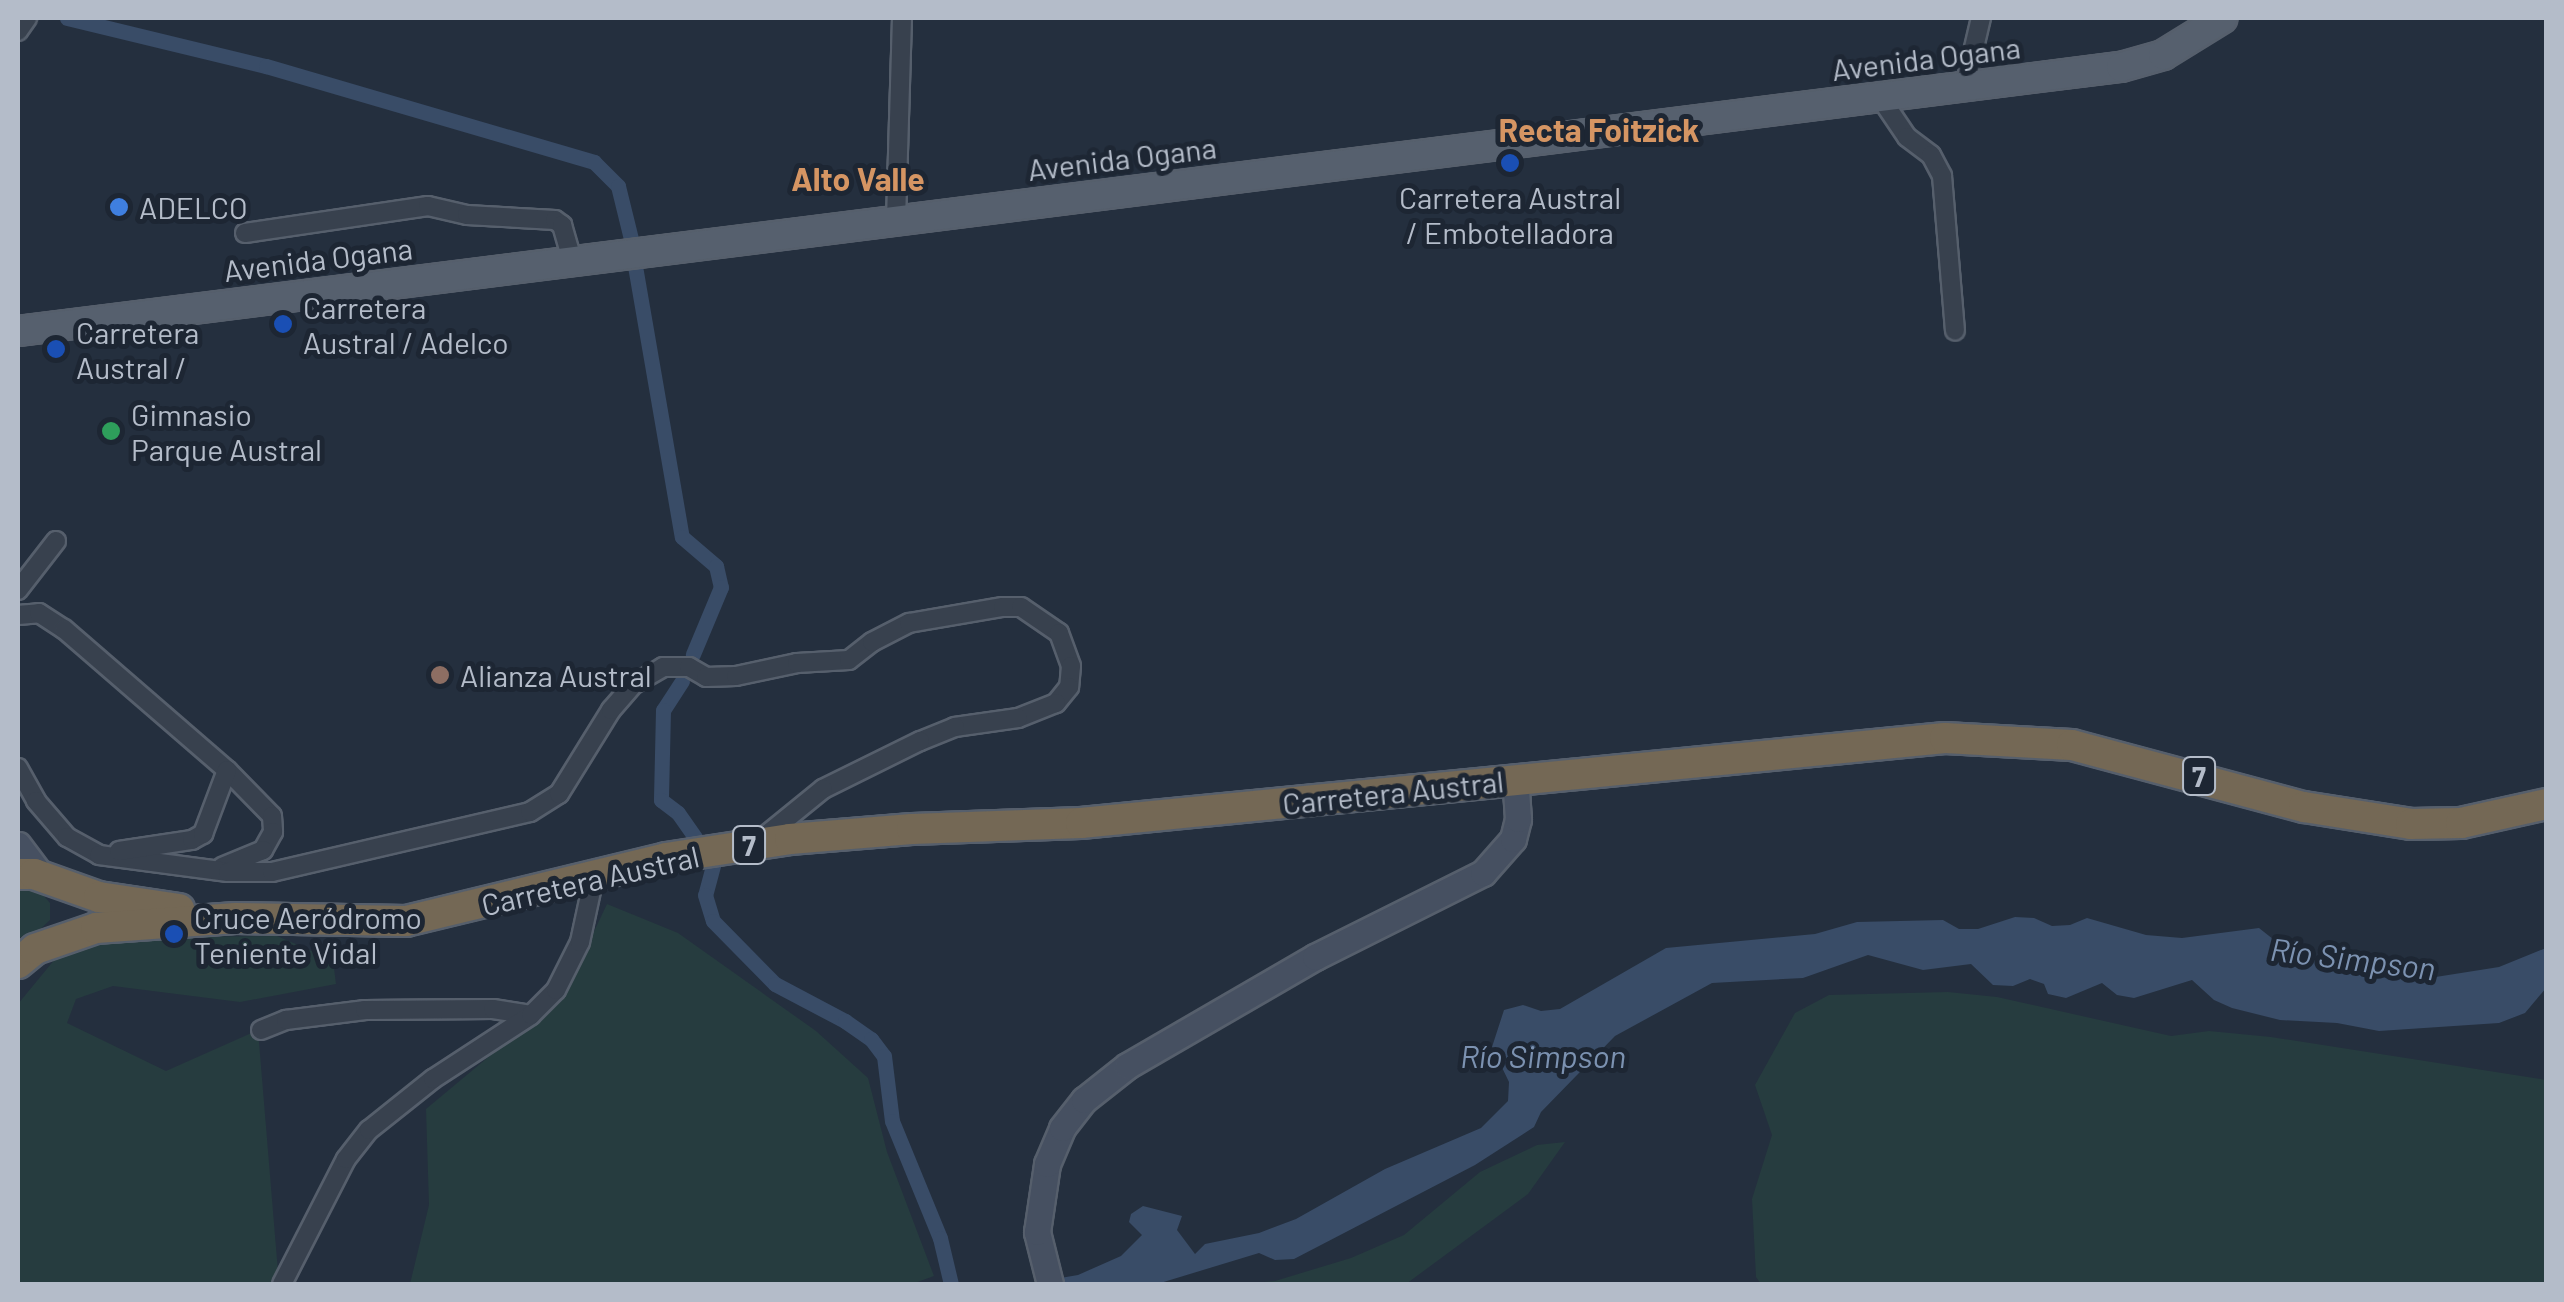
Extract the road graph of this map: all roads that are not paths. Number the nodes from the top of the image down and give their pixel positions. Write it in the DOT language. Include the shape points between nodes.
graph roads {
  1 [pos="27,18"];
  2 [pos="902,18"];
  3 [pos="1981,18"];
  4 [pos="2223,18"];
  5 [pos="18,32"];
  6 [pos="1965,86"];
  7 [pos="1880,97"];
  8 [pos="896,220"];
  9 [pos="245,233"];
  10 [pos="572,260"];
  11 [pos="1956,330"];
  12 [pos="18,331"];
  13 [pos="56,541"];
  14 [pos="18,590"];
  15 [pos="18,615"];
  16 [pos="18,768"];
  17 [pos="227,770"];
  18 [pos="1515,780"];
  19 [pos="2546,804"];
  20 [pos="756,844"];
  21 [pos="18,845"];
  22 [pos="99,854"];
  23 [pos="212,870"];
  24 [pos="594,877"];
  25 [pos="37,878"];
  26 [pos="236,918"];
  27 [pos="29,952"];
  28 [pos="530,1015"];
  29 [pos="261,1030"];
  30 [pos="282,1284"];
  31 [pos="1050,1284"];
  1 -- 5 [label="street"];
  2 -- 8 [label="street"];
  3 -- 6 [label="street"];
  4 -- 6 [label="main road, Avenida Ogana" via="2164,55 2121,67"];
  6 -- 7 [label="main road, Avenida Ogana"];
  7 -- 8 [label="main road, Avenida Ogana"];
  7 -- 11 [label="street" via="1942,176"];
  8 -- 10 [label="main road, Avenida Ogana"];
  9 -- 10 [label="street" via="428,206 555,220"];
  10 -- 12 [label="main road, Avenida Ogana"];
  13 -- 14 [label="street"];
  15 -- 17 [label="street" via="40,613 64,629"];
  16 -- 22 [label="street" via="66,837"];
  17 -- 22 [label="street" via="203,834"];
  17 -- 23 [label="street" via="272,816 273,832 262,850"];
  18 -- 19 [label="highway, Carretera Austral / 7" via="1998,738 2072,745 2304,808 2411,824 2461,823"];
  18 -- 20 [label="highway, Carretera Austral / 7" via="1082,823"];
  18 -- 31 [label="street" via="1514,840 1484,873 1298,967 1127,1066 1084,1100 1062,1128 1047,1164 1037,1232"];
  20 -- 23 [label="street" via="823,789 920,741 1056,703 1068,687 1071,666 1059,632 1021,607 1004,607 909,623 849,660 736,676 663,667 634,684 559,794 530,812 272,872"];
  20 -- 24 [label="highway, Carretera Austral / 7"];
  21 -- 25 [label="street"];
  22 -- 23 [label="street"];
  24 -- 26 [label="highway, Carretera Austral / 7" via="406,921"];
  24 -- 28 [label="street" via="580,942 556,990"];
  25 -- 26 [label="highway, Carretera Austral / 7" via="99,897"];
  25 -- 27 [label="highway" via="58,893 64,916 54,937"];
  26 -- 27 [label="highway, Carretera Austral / 7" via="96,928"];
  28 -- 29 [label="street" via="493,1008 364,1010 286,1020"];
  28 -- 30 [label="street" via="369,1130 346,1159"];
}
